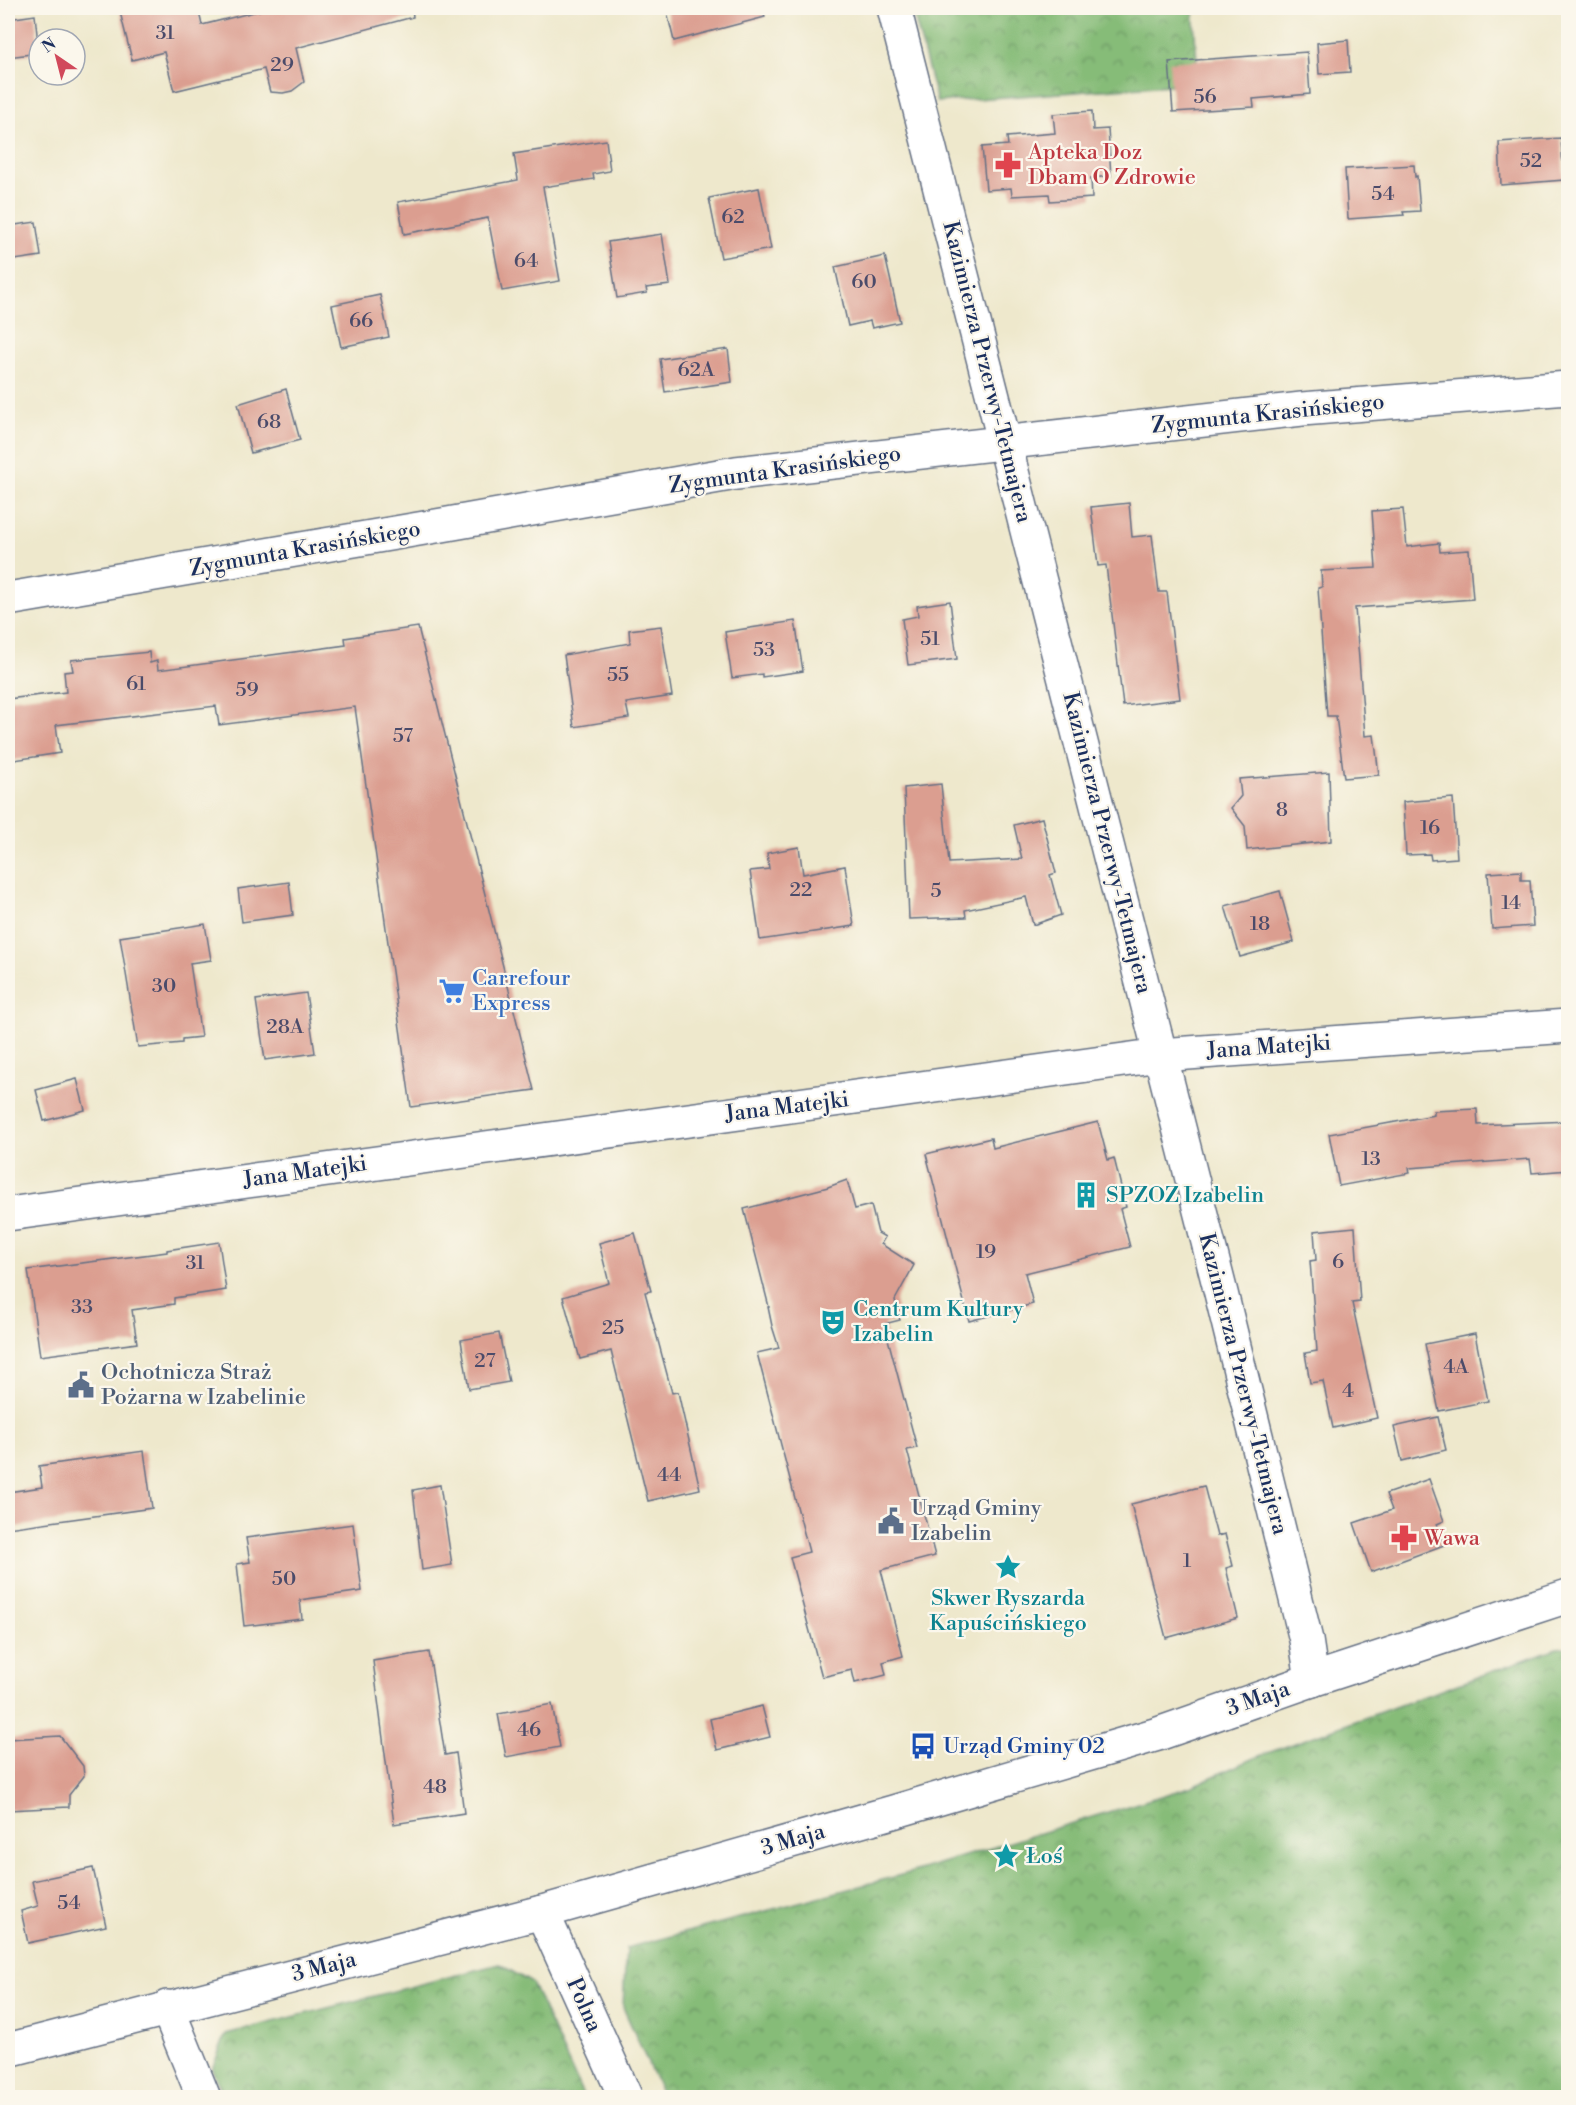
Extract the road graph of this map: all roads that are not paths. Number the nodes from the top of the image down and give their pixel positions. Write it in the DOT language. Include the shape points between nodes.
graph roads {
  1 [pos="894,8"];
  2 [pos="1569,388"];
  3 [pos="1005,442"];
  4 [pos="8,599"];
  5 [pos="1569,1026"];
  6 [pos="1160,1055"];
  7 [pos="8,1214"];
  8 [pos="1569,1596"];
  9 [pos="1312,1680"];
  10 [pos="542,1912"];
  11 [pos="167,2007"];
  12 [pos="8,2050"];
  13 [pos="204,2097"];
  14 [pos="626,2097"];
  1 -- 3 [label="street, Kazimierza Przerwy-Tetmajera"];
  2 -- 3 [label="street, Zygmunta Krasińskiego" via="1302,409"];
  3 -- 4 [label="street, Zygmunta Krasińskiego" via="736,473"];
  3 -- 6 [label="street, Kazimierza Przerwy-Tetmajera"];
  5 -- 6 [label="street, Jana Matejki"];
  6 -- 7 [label="street, Jana Matejki"];
  6 -- 9 [label="street, Kazimierza Przerwy-Tetmajera" via="1304,1629"];
  8 -- 9 [label="street, 3 Maja"];
  9 -- 10 [label="street, 3 Maja" via="1158,1734"];
  10 -- 11 [label="street, 3 Maja"];
  10 -- 14 [label="street, Polna"];
  11 -- 12 [label="street, 3 Maja"];
  11 -- 13 [label="street"];
}
